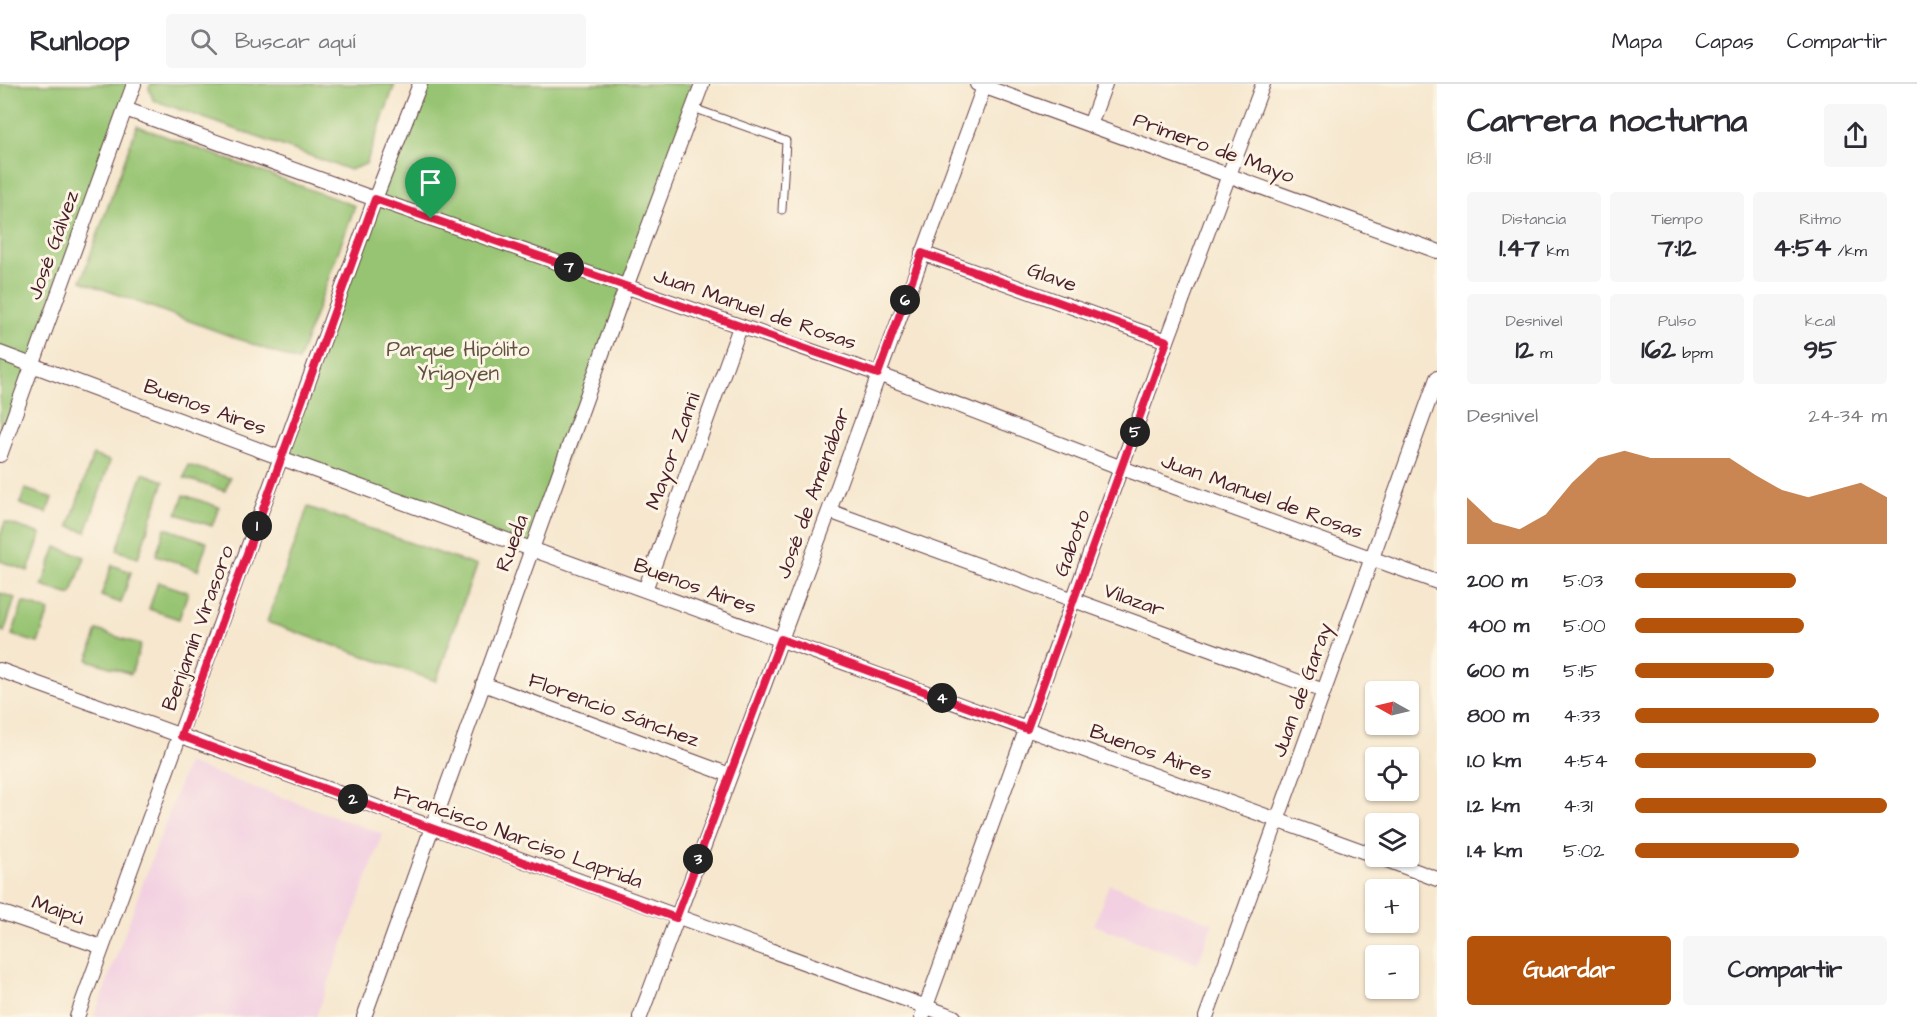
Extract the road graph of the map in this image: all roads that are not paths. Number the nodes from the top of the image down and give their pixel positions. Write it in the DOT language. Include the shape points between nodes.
graph roads {
  1 [pos="134,84"];
  2 [pos="420,84"];
  3 [pos="702,84"];
  4 [pos="1105,84"];
  5 [pos="1263,84"];
  6 [pos="982,85"];
  7 [pos="693,108"];
  8 [pos="125,109"];
  9 [pos="1090,125"];
  10 [pos="1229,176"];
  11 [pos="375,199"];
  12 [pos="782,210"];
  13 [pos="1437,251"];
  14 [pos="922,253"];
  15 [pos="626,287"];
  16 [pos="740,327"];
  17 [pos="1167,341"];
  18 [pos="0,353"];
  19 [pos="32,365"];
  20 [pos="878,374"];
  21 [pos="1437,378"];
  22 [pos="0,455"];
  23 [pos="281,458"];
  24 [pos="1122,468"];
  25 [pos="829,511"];
  26 [pos="533,549"];
  27 [pos="1371,558"];
  28 [pos="1437,582"];
  29 [pos="645,590"];
  30 [pos="1074,600"];
  31 [pos="781,639"];
  32 [pos="0,670"];
  33 [pos="483,684"];
  34 [pos="1324,691"];
  35 [pos="1027,729"];
  36 [pos="181,736"];
  37 [pos="730,775"];
  38 [pos="1276,820"];
  39 [pos="433,828"];
  40 [pos="1365,852"];
  41 [pos="1405,867"];
  42 [pos="1437,879"];
  43 [pos="0,912"];
  44 [pos="676,918"];
  45 [pos="102,947"];
  46 [pos="924,1012"];
  47 [pos="78,1017"];
  48 [pos="364,1017"];
  49 [pos="640,1017"];
  50 [pos="954,1017"];
  51 [pos="1206,1017"];
  1 -- 8 [label="street, José Gálvez"];
  2 -- 11 [label="street, Benjamín Virasoro"];
  3 -- 7 [label="street, Rueda"];
  4 -- 9 [label="street"];
  5 -- 10 [label="street, Gaboto"];
  6 -- 9 [label="street, Primero de Mayo"];
  6 -- 14 [label="street, José de Amenábar"];
  7 -- 12 [label="lane" via="786,141"];
  7 -- 15 [label="street, Rueda"];
  8 -- 11 [label="street, Juan Manuel de Rosas"];
  8 -- 19 [label="street, José Gálvez"];
  9 -- 10 [label="street, Primero de Mayo"];
  10 -- 13 [label="street, Primero de Mayo"];
  10 -- 17 [label="street, Gaboto"];
  11 -- 15 [label="street, Juan Manuel de Rosas"];
  11 -- 23 [label="street, Benjamín Virasoro"];
  14 -- 17 [label="street, Glave"];
  14 -- 20 [label="street, José de Amenábar"];
  15 -- 16 [label="street, Juan Manuel de Rosas"];
  15 -- 26 [label="street, Rueda"];
  16 -- 20 [label="street, Juan Manuel de Rosas"];
  16 -- 29 [label="street, Mayor Zanni"];
  17 -- 24 [label="street, Gaboto"];
  18 -- 19 [label="street, Buenos Aires"];
  19 -- 22 [label="street, José Gálvez"];
  19 -- 23 [label="street, Buenos Aires"];
  20 -- 24 [label="street, Juan Manuel de Rosas"];
  20 -- 25 [label="street, José de Amenábar"];
  21 -- 27 [label="street, Juan de Garay"];
  23 -- 26 [label="street, Buenos Aires"];
  23 -- 36 [label="street, Benjamín Virasoro"];
  24 -- 27 [label="street, Juan Manuel de Rosas"];
  24 -- 30 [label="street, Gaboto"];
  25 -- 30 [label="street, Vilazar"];
  25 -- 31 [label="street, José de Amenábar"];
  26 -- 29 [label="street, Buenos Aires"];
  26 -- 33 [label="street, Rueda"];
  27 -- 28 [label="street, Juan Manuel de Rosas"];
  27 -- 34 [label="street, Juan de Garay"];
  29 -- 31 [label="street, Buenos Aires"];
  30 -- 34 [label="street, Vilazar"];
  30 -- 35 [label="street, Gaboto"];
  31 -- 35 [label="street, Buenos Aires"];
  31 -- 37 [label="street, José de Amenábar"];
  32 -- 36 [label="street, Francisco Narciso Laprida"];
  33 -- 37 [label="street, Florencio Sánchez"];
  33 -- 39 [label="street, Rueda"];
  34 -- 38 [label="street, Juan de Garay"];
  35 -- 38 [label="street, Buenos Aires"];
  35 -- 46 [label="street, Gaboto"];
  36 -- 39 [label="street, Francisco Narciso Laprida"];
  36 -- 45 [label="street, Benjamín Virasoro"];
  37 -- 44 [label="street, José de Amenábar"];
  38 -- 40 [label="street, Buenos Aires"];
  38 -- 51 [label="street, Juan de Garay"];
  39 -- 44 [label="street, Francisco Narciso Laprida"];
  39 -- 48 [label="street, Rueda"];
  41 -- 42 [label="street, Buenos Aires"];
  43 -- 45 [label="street, Maipú"];
  44 -- 46 [label="street, Francisco Narciso Laprida"];
  44 -- 49 [label="street, José de Amenábar"];
  45 -- 47 [label="street, Benjamín Virasoro"];
  46 -- 50 [label="street, Francisco Narciso Laprida"];
}
